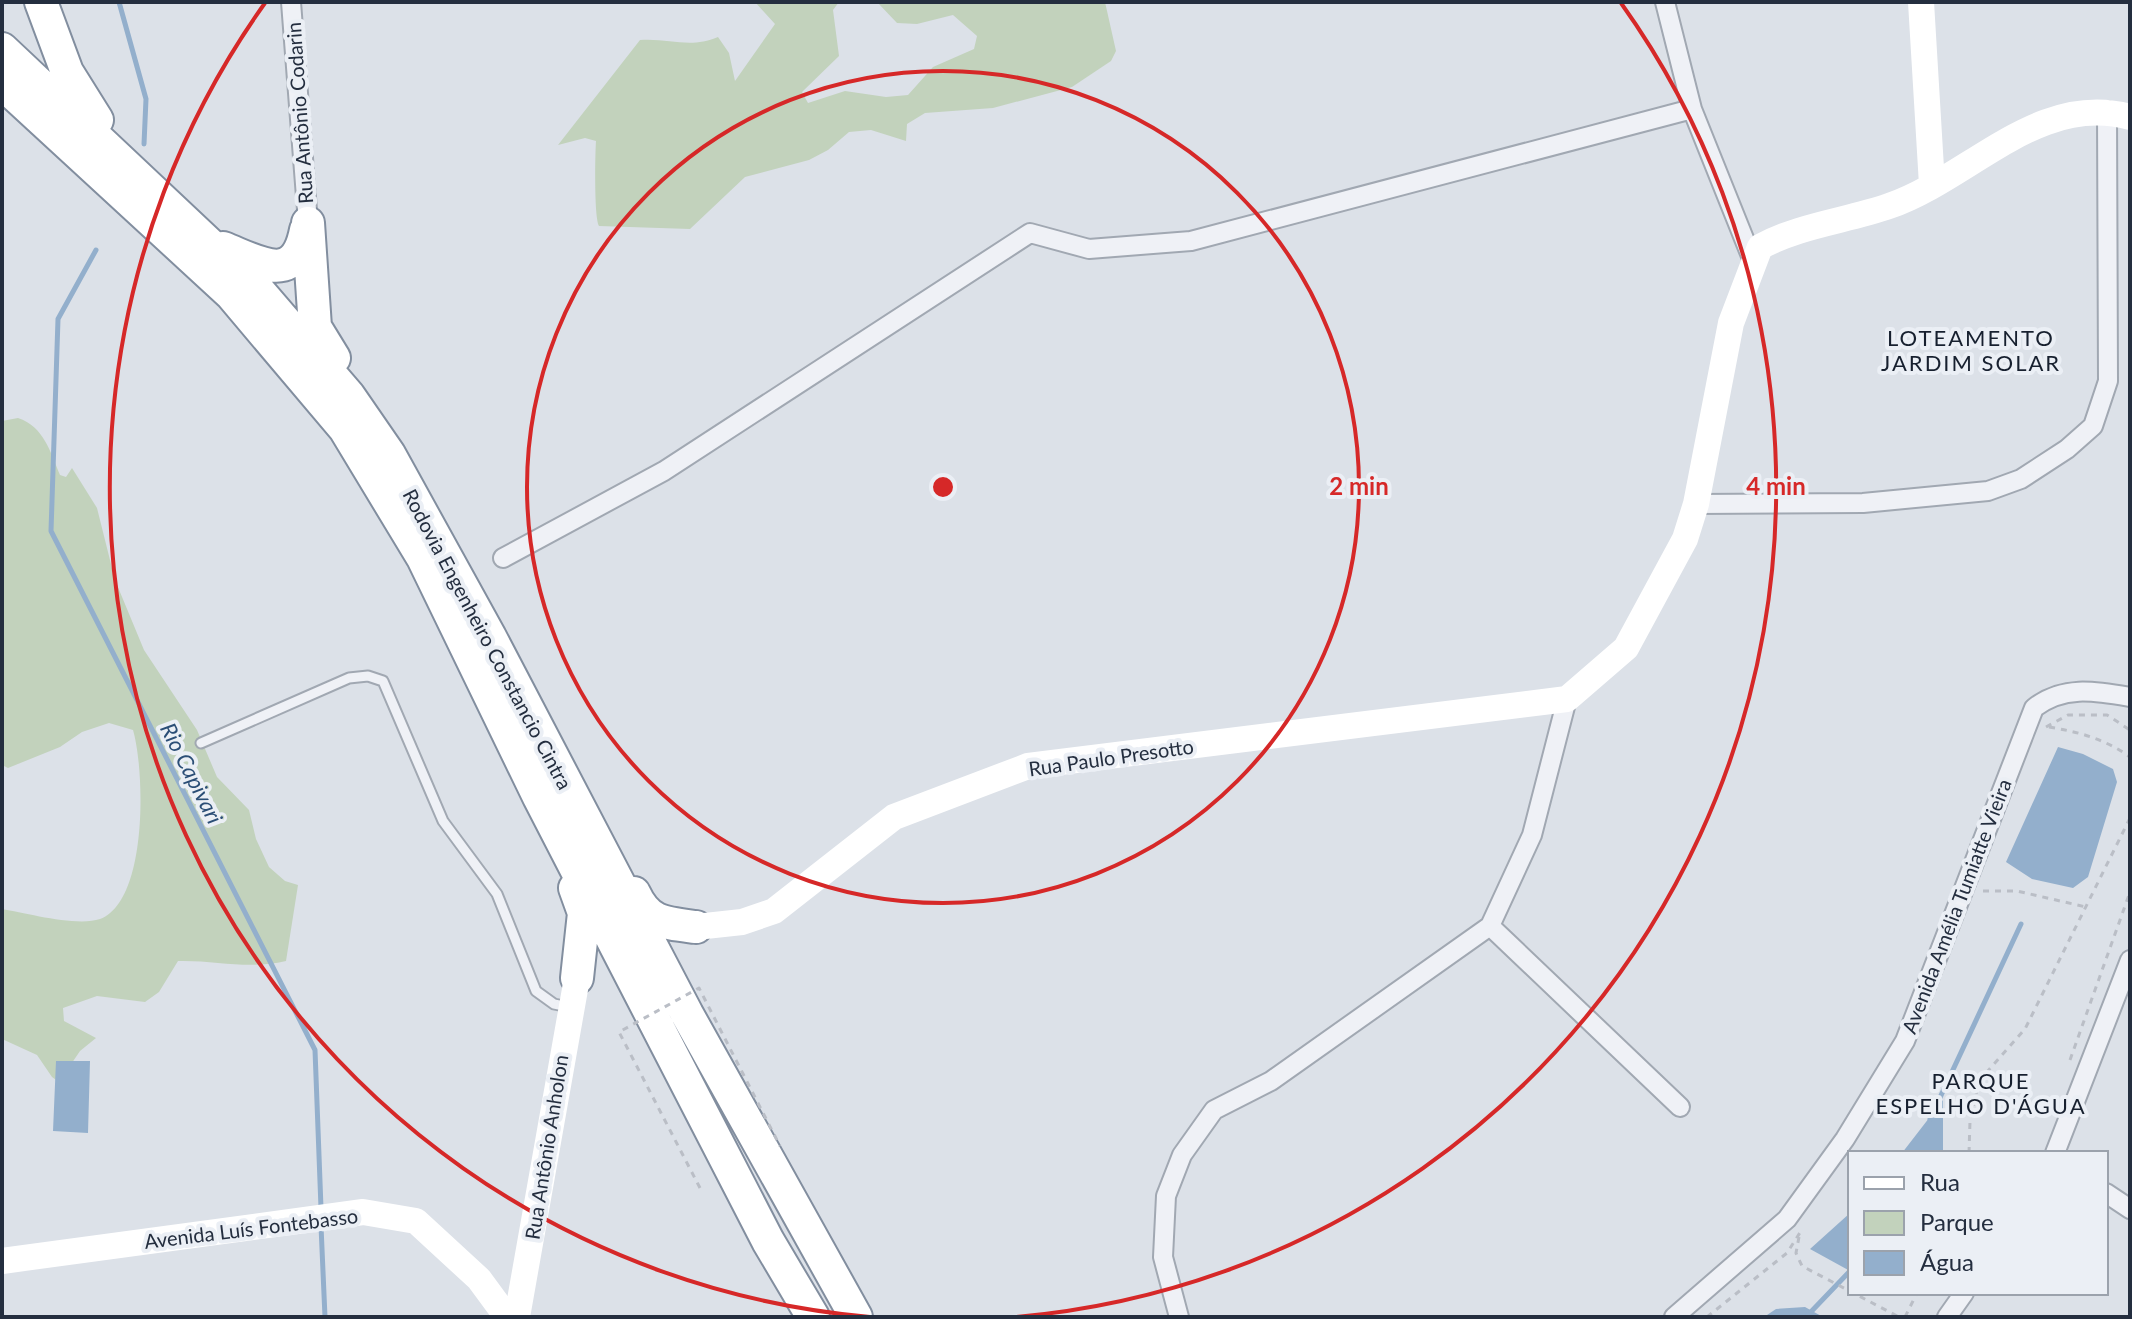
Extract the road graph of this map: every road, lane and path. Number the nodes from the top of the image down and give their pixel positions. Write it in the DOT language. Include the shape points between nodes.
graph roads {
  1 [pos="41,2"];
  2 [pos="291,2"];
  3 [pos="1665,2"];
  4 [pos="1921,2"];
  5 [pos="2,49"];
  6 [pos="2,83"];
  7 [pos="1692,109"];
  8 [pos="2118,114"];
  9 [pos="132,168"];
  10 [pos="1932,185"];
  11 [pos="308,223"];
  12 [pos="211,243"];
  13 [pos="1753,261"];
  14 [pos="389,454"];
  15 [pos="1696,504"];
  16 [pos="503,558"];
  17 [pos="2130,697"];
  18 [pos="1567,699"];
  19 [pos="2046,726"];
  20 [pos="2130,730"];
  21 [pos="2041,740"];
  22 [pos="201,743"];
  23 [pos="2130,757"];
  24 [pos="539,797"];
  25 [pos="578,809"];
  26 [pos="2130,818"];
  27 [pos="1987,877"];
  28 [pos="2130,892"];
  29 [pos="2086,907"];
  30 [pos="1490,926"];
  31 [pos="696,927"];
  32 [pos="2130,960"];
  33 [pos="573,993"];
  34 [pos="673,1021"];
  35 [pos="2068,1068"];
  36 [pos="1680,1107"];
  37 [pos="780,1146"];
  38 [pos="1969,1151"];
  39 [pos="2056,1151"];
  40 [pos="700,1188"];
  41 [pos="2108,1194"];
  42 [pos="2130,1209"];
  43 [pos="1799,1234"];
  44 [pos="1787,1253"];
  45 [pos="2,1261"];
  46 [pos="1848,1290"];
  47 [pos="1857,1295"];
  48 [pos="1916,1295"];
  49 [pos="1963,1295"];
  50 [pos="507,1317"];
  51 [pos="517,1317"];
  52 [pos="813,1317"];
  53 [pos="856,1317"];
  54 [pos="1179,1317"];
  55 [pos="1674,1317"];
  56 [pos="1707,1317"];
  57 [pos="1899,1317"];
  58 [pos="1905,1317"];
  59 [pos="1947,1317"];
  1 -- 9 [label="highway" via="67,72"];
  2 -- 11 [label="street, Rua Antônio Codarin"];
  3 -- 7 [label="street"];
  4 -- 10 [label="street"];
  5 -- 9 [label="highway, Rodovia Engenheiro Constancio Cintra"];
  6 -- 24 [label="highway, Rodovia Engenheiro Constancio Cintra" via="231,294 345,429 423,558"];
  7 -- 13 [label="street"];
  7 -- 16 [label="street" via="1191,241 1089,249 1030,233 664,471"];
  8 -- 10 [label="street" via="2068,114 2047,121"];
  8 -- 15 [label="street" via="2108,381 2093,426 2021,479 1988,491 1863,503"];
  9 -- 12 [label="highway, Rodovia Engenheiro Constancio Cintra"];
  10 -- 13 [label="street" via="1891,205 1783,234 1760,247"];
  11 -- 12 [label="highway" via="301,254 289,264 266,266"];
  11 -- 14 [label="highway" via="315,327"];
  12 -- 14 [label="highway, Rodovia Engenheiro Constancio Cintra" via="349,396"];
  13 -- 15 [label="street" via="1731,323"];
  14 -- 25 [label="highway, Rodovia Engenheiro Constancio Cintra"];
  15 -- 18 [label="street" via="1685,539 1626,648"];
  17 -- 55 [label="street, Avenida Amélia Tumiatte Vieira" via="2085,690 2051,694 2034,708 1905,1041 1845,1139 1787,1219"];
  18 -- 30 [label="street" via="1532,835"];
  18 -- 31 [label="street, Rua Paulo Presotto" via="1028,766 894,817 774,911 742,922"];
  19 -- 20 [label="path" via="2068,715 2107,715"];
  19 -- 21 [label="path"];
  19 -- 23 [label="path" via="2083,733"];
  22 -- 33 [label="lane" via="349,678 383,681 443,821 497,894 536,991 554,1004"];
  24 -- 33 [label="highway" via="584,913"];
  24 -- 34 [label="highway, Rodovia Engenheiro Constancio Cintra"];
  25 -- 31 [label="highway" via="629,882 643,912 665,923"];
  25 -- 34 [label="highway, Rodovia Engenheiro Constancio Cintra"];
  26 -- 29 [label="path"];
  27 -- 29 [label="path" via="1982,891 2017,891"];
  28 -- 35 [label="path"];
  29 -- 38 [label="path" via="2025,1029 1979,1081"];
  30 -- 36 [label="street"];
  30 -- 54 [label="street" via="1271,1081 1214,1110 1182,1155 1166,1196 1163,1257"];
  31 -- 34 [label="highway" via="664,931 656,941"];
  32 -- 39 [label="street"];
  33 -- 34 [label="highway" via="591,953 599,949"];
  33 -- 51 [label="street, Rua Antônio Anholon"];
  34 -- 52 [label="highway, Rodovia Engenheiro Constancio Cintra" via="768,1241"];
  34 -- 53 [label="highway, Rodovia Engenheiro Constancio Cintra"];
  37 -- 40 [label="path, bridge" via="699,988 619,1032"];
  41 -- 42 [label="street"];
  43 -- 46 [label="path" via="1796,1253 1802,1266"];
  44 -- 56 [label="path"];
  45 -- 50 [label="street, Avenida Luís Fontebasso" via="363,1212 416,1221 479,1279"];
  47 -- 57 [label="path"];
  48 -- 58 [label="path"];
  49 -- 59 [label="street"];
}
